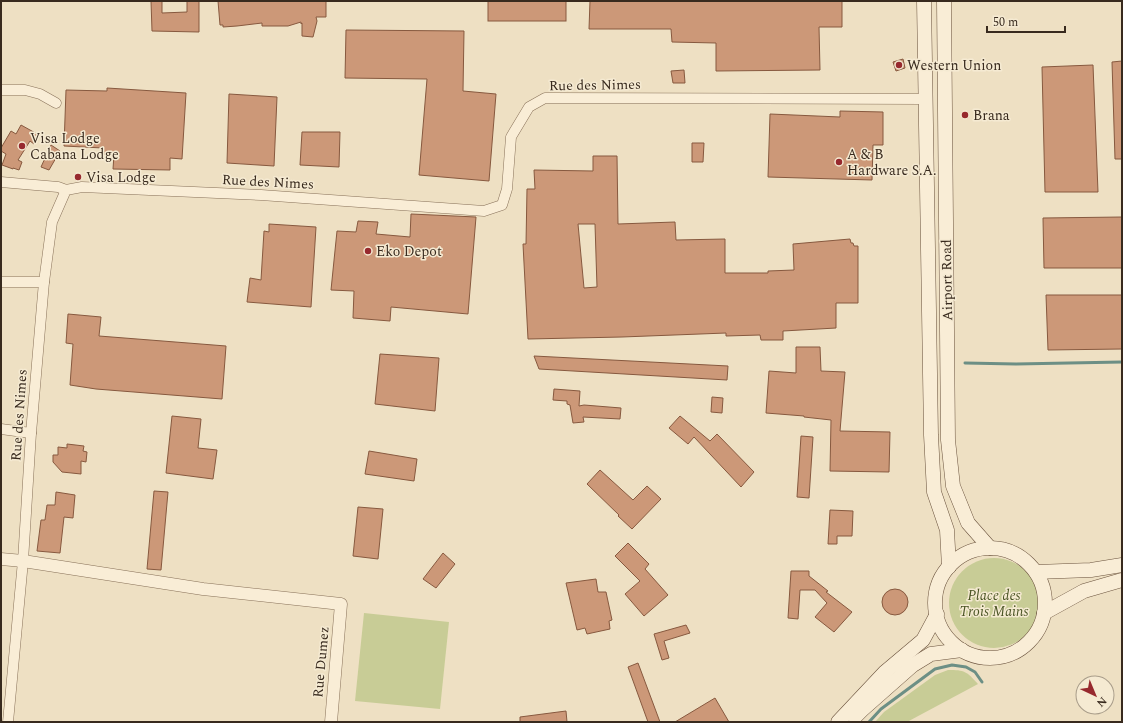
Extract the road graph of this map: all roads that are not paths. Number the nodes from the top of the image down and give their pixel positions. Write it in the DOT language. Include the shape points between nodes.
graph roads {
  1 [pos="924,1"];
  2 [pos="944,1"];
  3 [pos="1,90"];
  4 [pos="925,99"];
  5 [pos="56,103"];
  6 [pos="1,182"];
  7 [pos="66,190"];
  8 [pos="1,282"];
  9 [pos="44,282"];
  10 [pos="1,429"];
  11 [pos="31,433"];
  12 [pos="990,548"];
  13 [pos="1,559"];
  14 [pos="23,561"];
  15 [pos="1122,565"];
  16 [pos="949,567"];
  17 [pos="1036,572"];
  18 [pos="1122,580"];
  19 [pos="1044,613"];
  20 [pos="936,614"];
  21 [pos="962,650"];
  22 [pos="8,722"];
  23 [pos="331,722"];
  24 [pos="838,722"];
  25 [pos="850,722"];
  1 -- 4 [label="main road, Airport Road"];
  2 -- 12 [label="main road, Airport Road" via="948,440 953,486 968,523"];
  3 -- 5 [label="street" via="25,90 40,94"];
  4 -- 7 [label="street, Rue des Nimes" via="545,98 529,107 511,137 507,189 502,205 484,211 254,195 82,188"];
  4 -- 16 [label="main road, Airport Road" via="931,435 934,492 947,530"];
  6 -- 7 [label="street" via="58,187"];
  7 -- 9 [label="street, Rue des Nimes" via="52,222"];
  8 -- 9 [label="street"];
  9 -- 11 [label="street, Rue des Nimes"];
  10 -- 11 [label="street"];
  11 -- 14 [label="street, Rue des Nimes"];
  12 -- 16 [label="main road" via="974,550 960,557"];
  12 -- 17 [label="main road" via="1008,550 1024,559"];
  13 -- 14 [label="street"];
  14 -- 22 [label="street, Rue des Nimes"];
  14 -- 23 [label="street, Rue Dumez" via="203,589 341,604"];
  15 -- 17 [label="main road" via="1091,570"];
  16 -- 20 [label="main road" via="940,581 936,597"];
  17 -- 19 [label="main road" via="1044,592"];
  18 -- 19 [label="main road" via="1084,591"];
  19 -- 21 [label="main road" via="1038,630 1027,643 1012,653 996,657 978,656"];
  20 -- 21 [label="main road" via="941,628"];
  20 -- 24 [label="main road" via="923,640 885,672"];
  21 -- 25 [label="main road" via="931,654 913,665"];
}
